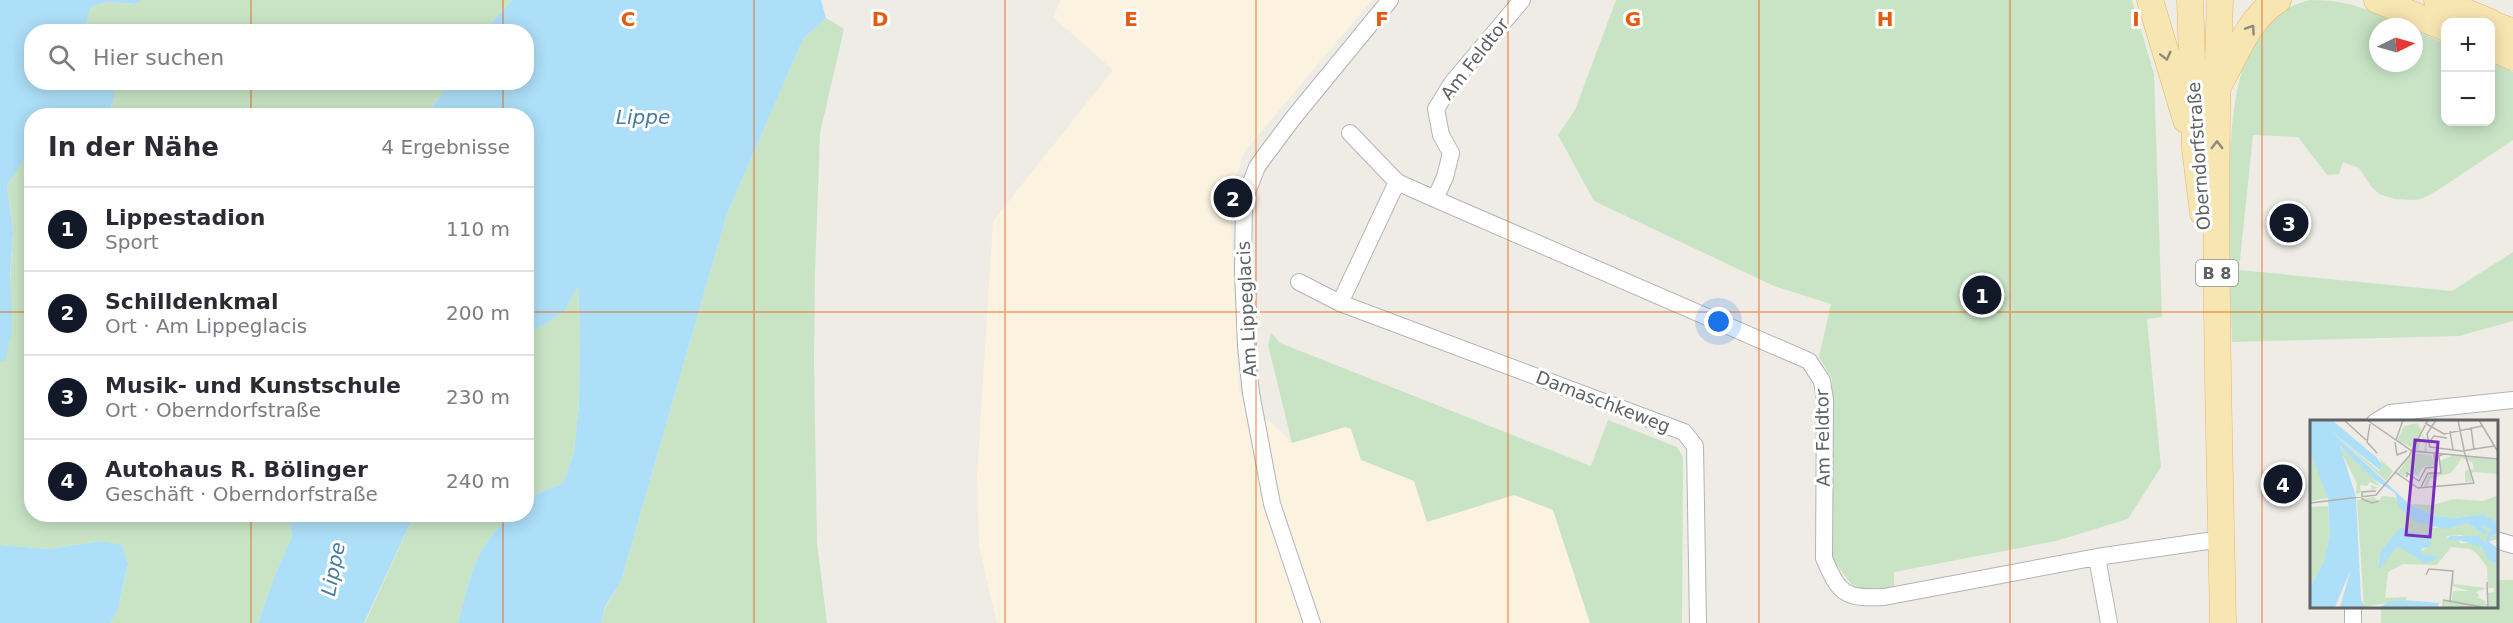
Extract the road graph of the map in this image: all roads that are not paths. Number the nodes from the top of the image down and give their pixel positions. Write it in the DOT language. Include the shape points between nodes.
graph roads {
  1 [pos="1390,0"];
  2 [pos="1522,0"];
  3 [pos="2150,0"];
  4 [pos="2190,0"];
  5 [pos="2220,0"];
  6 [pos="2278,0"];
  7 [pos="2377,0"];
  8 [pos="2437,0"];
  9 [pos="2478,18"];
  10 [pos="2495,25"];
  11 [pos="2441,26"];
  12 [pos="2513,32"];
  13 [pos="2495,49"];
  14 [pos="2513,57"];
  15 [pos="2217,91"];
  16 [pos="1350,133"];
  17 [pos="2195,149"];
  18 [pos="1397,182"];
  19 [pos="1435,200"];
  20 [pos="1299,282"];
  21 [pos="1340,303"];
  22 [pos="2513,400"];
  23 [pos="2378,420"];
  24 [pos="2219,455"];
  25 [pos="2221,538"];
  26 [pos="2498,541"];
  27 [pos="2513,545"];
  28 [pos="2097,557"];
  29 [pos="1312,623"];
  30 [pos="1698,623"];
  31 [pos="2109,623"];
  32 [pos="2223,623"];
  1 -- 29 [label="street, Am Lippeglacis" via="1257,167 1244,200 1244,291 1251,393 1272,504"];
  2 -- 19 [label="street, Am Feldtor" via="1452,83 1436,109 1441,135 1451,153"];
  3 -- 17 [label="main road, B 8, one-way"];
  4 -- 17 [label="main road, Oberndorfstraße / B 8"];
  5 -- 15 [label="main road, Oberndorfstraße / B 8"];
  15 -- 6 [label="main road, one-way" via="2248,32 2268,6"];
  7 -- 11 [label="main road"];
  8 -- 9 [label="main road"];
  10 -- 12 [label="main road"];
  13 -- 14 [label="main road"];
  24 -- 15 [label="main road, Oberndorfstraße / B 8, one-way"];
  16 -- 18 [label="street"];
  17 -- 24 [label="main road, Oberndorfstraße / B 8" via="2204,219"];
  18 -- 19 [label="street"];
  18 -- 21 [label="street"];
  19 -- 28 [label="street, Am Feldtor" via="1809,361 1822,381 1825,400 1824,558 1844,592 1858,598 1884,597"];
  20 -- 21 [label="street, Damaschkeweg"];
  21 -- 30 [label="street, Damaschkeweg" via="1684,432 1695,446"];
  22 -- 23 [label="street" via="2390,413"];
  24 -- 25 [label="main road, Oberndorfstraße / B 8"];
  25 -- 28 [label="street, Am Feldtor"];
  25 -- 32 [label="main road, Oberndorfstraße / B 8"];
  26 -- 27 [label="street"];
  28 -- 31 [label="street"];
}
